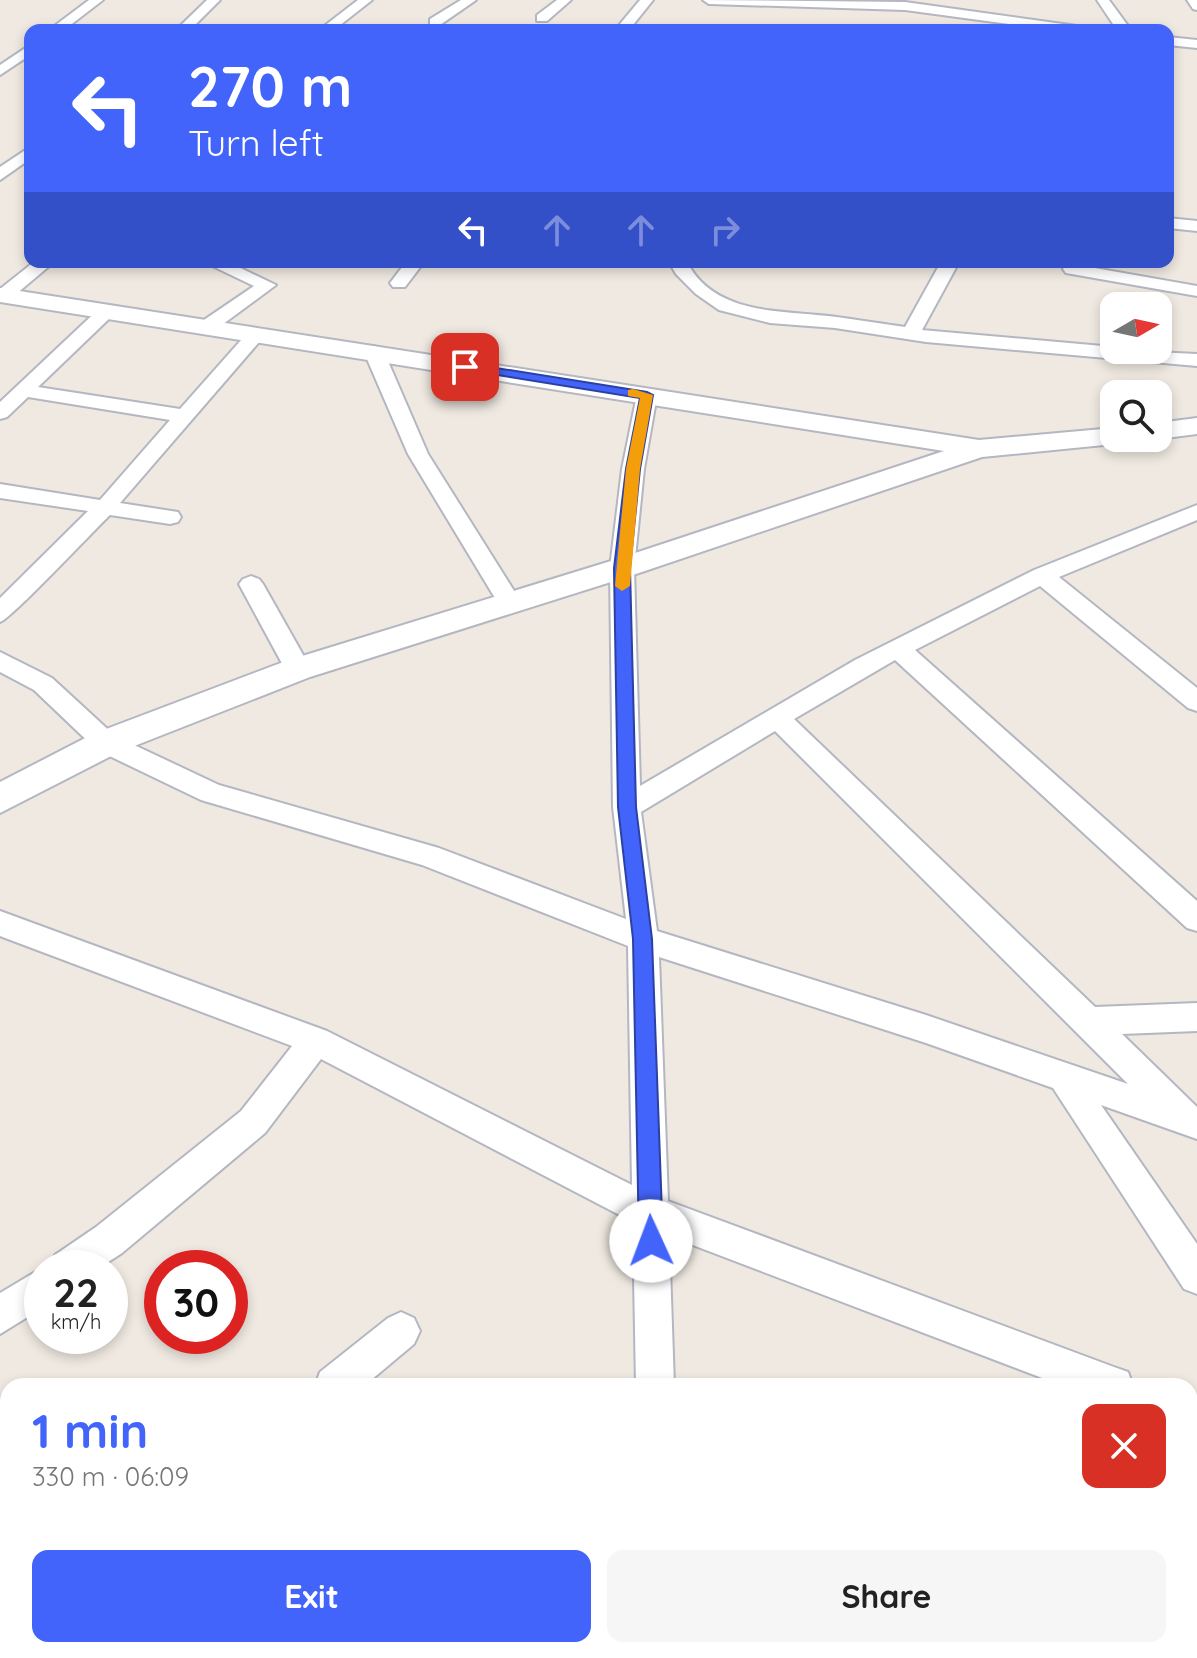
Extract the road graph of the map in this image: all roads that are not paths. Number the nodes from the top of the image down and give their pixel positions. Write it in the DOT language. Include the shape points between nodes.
graph roads {
  1 [pos="97,0"];
  2 [pos="366,0"];
  3 [pos="470,0"];
  4 [pos="565,0"];
  5 [pos="647,0"];
  6 [pos="709,0"];
  7 [pos="1103,0"];
  8 [pos="1193,0"];
  9 [pos="751,2"];
  10 [pos="814,2"];
  11 [pos="218,3"];
  12 [pos="1197,6"];
  13 [pos="992,16"];
  14 [pos="542,18"];
  15 [pos="435,22"];
  16 [pos="64,24"];
  17 [pos="190,24"];
  18 [pos="334,24"];
  19 [pos="627,24"];
  20 [pos="985,24"];
  21 [pos="1040,24"];
  22 [pos="1120,24"];
  23 [pos="1174,42"];
  24 [pos="1197,44"];
  25 [pos="24,53"];
  26 [pos="0,71"];
  27 [pos="24,157"];
  28 [pos="0,175"];
  29 [pos="1174,224"];
  30 [pos="1197,226"];
  31 [pos="37,268"];
  32 [pos="227,268"];
  33 [pos="410,268"];
  34 [pos="681,268"];
  35 [pos="947,268"];
  36 [pos="1072,269"];
  37 [pos="399,283"];
  38 [pos="1197,291"];
  39 [pos="2,295"];
  40 [pos="108,310"];
  41 [pos="208,326"];
  42 [pos="257,334"];
  43 [pos="910,334"];
  44 [pos="374,352"];
  45 [pos="1197,360"];
  46 [pos="25,391"];
  47 [pos="647,395"];
  48 [pos="0,413"];
  49 [pos="185,416"];
  50 [pos="1197,426"];
  51 [pos="1172,429"];
  52 [pos="1100,437"];
  53 [pos="978,449"];
  54 [pos="0,491"];
  55 [pos="104,508"];
  56 [pos="1197,512"];
  57 [pos="170,517"];
  58 [pos="622,568"];
  59 [pos="1042,575"];
  60 [pos="251,584"];
  61 [pos="509,602"];
  62 [pos="0,614"];
  63 [pos="898,649"];
  64 [pos="0,661"];
  65 [pos="298,669"];
  66 [pos="1197,702"];
  67 [pos="777,718"];
  68 [pos="106,743"];
  69 [pos="0,799"];
  70 [pos="627,807"];
  71 [pos="1197,919"];
  72 [pos="0,923"];
  73 [pos="643,939"];
  74 [pos="1197,1017"];
  75 [pos="1088,1021"];
  76 [pos="316,1041"];
  77 [pos="1065,1079"];
  78 [pos="1191,1122"];
  79 [pos="650,1212"];
  80 [pos="94,1250"];
  81 [pos="1197,1276"];
  82 [pos="24,1298"];
  83 [pos="0,1315"];
  84 [pos="401,1331"];
  85 [pos="344,1378"];
  86 [pos="655,1378"];
  87 [pos="1093,1378"];
  1 -- 16 [label="street"];
  2 -- 18 [label="street"];
  3 -- 15 [label="street"];
  4 -- 14 [label="street"];
  5 -- 19 [label="street"];
  6 -- 9 [label="street"];
  7 -- 22 [label="street"];
  8 -- 12 [label="street"];
  9 -- 10 [label="street"];
  10 -- 13 [label="street"];
  11 -- 17 [label="street"];
  13 -- 20 [label="street"];
  13 -- 21 [label="street"];
  23 -- 24 [label="street"];
  25 -- 26 [label="street"];
  27 -- 28 [label="street"];
  29 -- 30 [label="street"];
  31 -- 39 [label="street"];
  32 -- 41 [label="street" via="267,285"];
  33 -- 37 [label="street"];
  34 -- 43 [label="street" via="725,306 770,317"];
  35 -- 43 [label="street"];
  36 -- 38 [label="street"];
  39 -- 40 [label="street"];
  40 -- 41 [label="street"];
  40 -- 46 [label="street"];
  41 -- 42 [label="street"];
  42 -- 44 [label="street"];
  42 -- 49 [label="street"];
  43 -- 45 [label="street"];
  44 -- 47 [label="street"];
  44 -- 61 [label="street" via="418,454"];
  46 -- 48 [label="street"];
  46 -- 49 [label="street"];
  47 -- 53 [label="street"];
  47 -- 58 [label="street"];
  49 -- 55 [label="street"];
  50 -- 51 [label="street"];
  52 -- 53 [label="street"];
  53 -- 58 [label="street"];
  54 -- 55 [label="street"];
  55 -- 57 [label="street"];
  55 -- 62 [label="street"];
  56 -- 59 [label="street"];
  58 -- 61 [label="street"];
  58 -- 70 [label="street"];
  59 -- 63 [label="street"];
  59 -- 66 [label="street"];
  60 -- 65 [label="street"];
  61 -- 65 [label="street"];
  63 -- 67 [label="street"];
  63 -- 71 [label="street"];
  64 -- 68 [label="street" via="43,684"];
  65 -- 68 [label="street"];
  67 -- 70 [label="street"];
  67 -- 75 [label="street"];
  68 -- 69 [label="street"];
  68 -- 73 [label="street" via="211,793 429,856"];
  70 -- 73 [label="street"];
  72 -- 76 [label="street"];
  73 -- 77 [label="street"];
  73 -- 79 [label="street"];
  74 -- 75 [label="street"];
  75 -- 78 [label="street"];
  76 -- 79 [label="street"];
  76 -- 80 [label="street" via="253,1122"];
  77 -- 78 [label="street"];
  77 -- 81 [label="street"];
  79 -- 86 [label="street"];
  79 -- 87 [label="street"];
  82 -- 83 [label="street"];
  84 -- 85 [label="street"];
}
